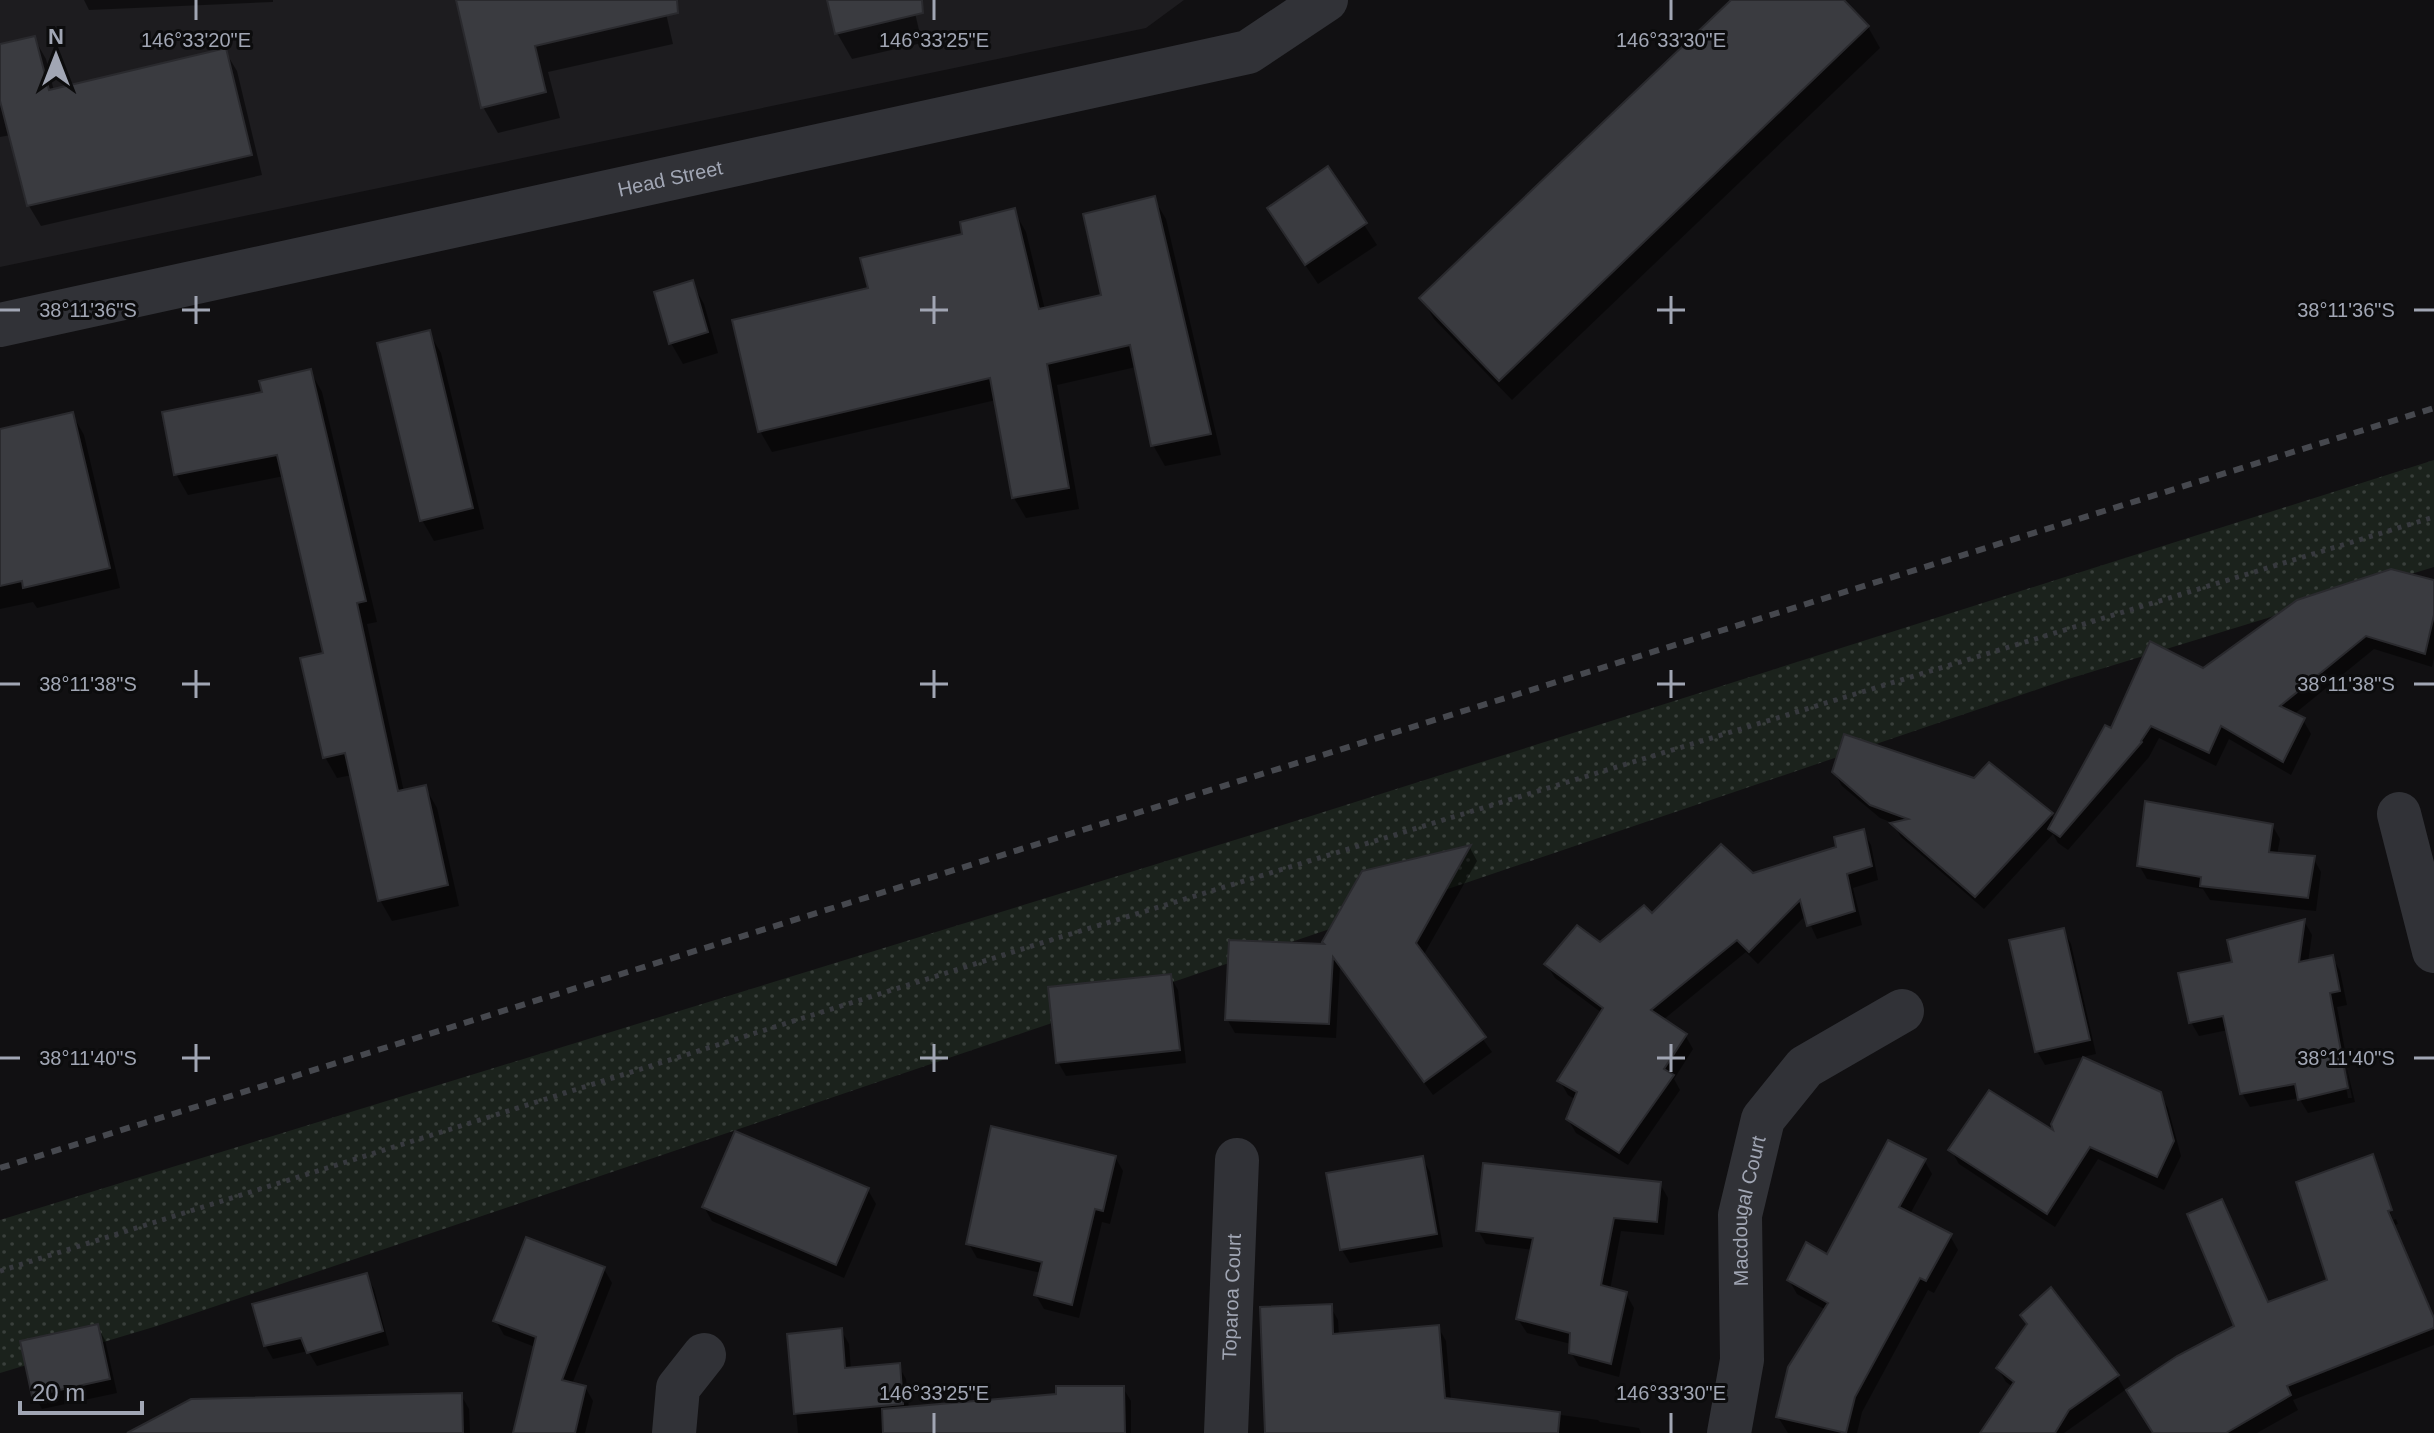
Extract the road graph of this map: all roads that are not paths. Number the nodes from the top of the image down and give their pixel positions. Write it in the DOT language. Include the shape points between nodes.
graph roads {
  1 [pos="1326,0"];
  2 [pos="0,325"];
  3 [pos="2399,814"];
  4 [pos="2434,951"];
  5 [pos="1902,1011"];
  6 [pos="1237,1160"];
  7 [pos="704,1355"];
  8 [pos="674,1433"];
  9 [pos="1226,1433"];
  10 [pos="1729,1433"];
  1 -- 2 [label="street, Head Street" via="1248,52"];
  3 -- 4 [label="street"];
  5 -- 10 [label="street, Macdougal Court" via="1805,1067 1763,1119 1740,1215 1742,1360"];
  6 -- 9 [label="street, Toparoa Court"];
  7 -- 8 [label="street" via="678,1388"];
}
